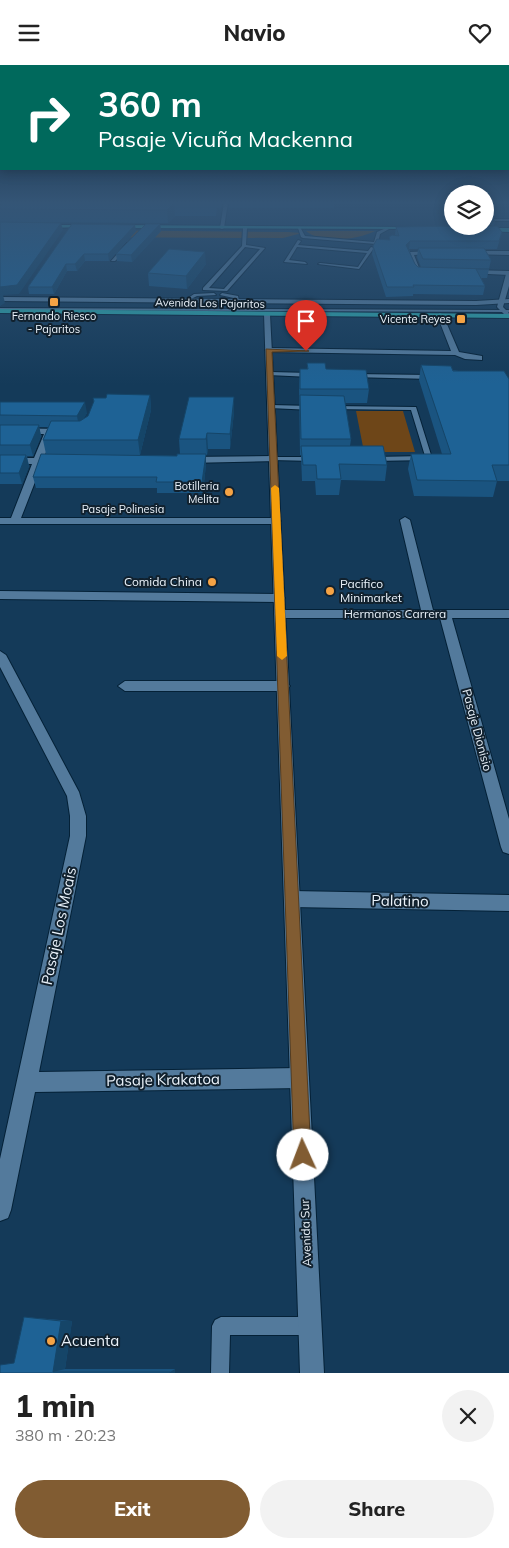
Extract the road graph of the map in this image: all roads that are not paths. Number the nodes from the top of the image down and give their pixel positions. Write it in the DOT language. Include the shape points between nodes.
graph roads {
  1 [pos="229,263"];
  2 [pos="249,263"];
  3 [pos="362,263"];
  4 [pos="414,263"];
  5 [pos="320,264"];
  6 [pos="436,272"];
  7 [pos="464,272"];
  8 [pos="509,273"];
  9 [pos="26,291"];
  10 [pos="223,292"];
  11 [pos="0,299"];
  12 [pos="21,299"];
  13 [pos="186,300"];
  14 [pos="237,301"];
  15 [pos="0,304"];
  16 [pos="506,308"];
  17 [pos="0,310"];
  18 [pos="267,314"];
  19 [pos="440,315"];
  20 [pos="269,350"];
  21 [pos="456,353"];
  22 [pos="479,358"];
  23 [pos="270,375"];
  24 [pos="320,375"];
  25 [pos="350,375"];
  26 [pos="439,377"];
  27 [pos="271,407"];
  28 [pos="319,408"];
  29 [pos="328,408"];
  30 [pos="0,431"];
  31 [pos="49,432"];
  32 [pos="79,432"];
  33 [pos="274,459"];
  34 [pos="322,459"];
  35 [pos="361,459"];
  36 [pos="176,460"];
  37 [pos="0,461"];
  38 [pos="38,461"];
  39 [pos="68,461"];
  40 [pos="405,520"];
  41 [pos="0,521"];
  42 [pos="15,521"];
  43 [pos="276,521"];
  44 [pos="0,595"];
  45 [pos="280,606"];
  46 [pos="428,614"];
  47 [pos="445,614"];
  48 [pos="509,614"];
  49 [pos="0,655"];
  50 [pos="125,685"];
  51 [pos="283,686"];
  52 [pos="509,847"];
  53 [pos="292,899"];
  54 [pos="509,903"];
  55 [pos="299,1079"];
  56 [pos="26,1082"];
  57 [pos="0,1211"];
  58 [pos="310,1327"];
  59 [pos="220,1373"];
  60 [pos="312,1373"];
  1 -- 10 [label="lane" via="205,289"];
  2 -- 10 [label="lane"];
  3 -- 5 [label="lane" via="359,268"];
  4 -- 6 [label="street" via="418,272"];
  7 -- 8 [label="street"];
  8 -- 16 [label="street"];
  9 -- 12 [label="street"];
  10 -- 13 [label="lane" via="196,295"];
  10 -- 14 [label="lane" via="233,295"];
  11 -- 12 [label="street, Avenida Los Pajaritos"];
  12 -- 13 [label="street, Avenida Los Pajaritos"];
  13 -- 14 [label="street, Avenida Los Pajaritos"];
  14 -- 16 [label="street, Avenida Los Pajaritos" via="476,303"];
  15 -- 16 [label="lane"];
  16 -- 17 [label="lane"];
  16 -- 19 [label="main road, Avenida Los Pajaritos"];
  17 -- 18 [label="main road, Avenida Los Pajaritos"];
  18 -- 19 [label="main road, Avenida Los Pajaritos"];
  18 -- 20 [label="street, Avenida Sur"];
  19 -- 21 [label="street"];
  20 -- 21 [label="street"];
  20 -- 23 [label="street, Avenida Sur"];
  21 -- 22 [label="street"];
  23 -- 24 [label="lane"];
  23 -- 27 [label="street, Avenida Sur"];
  25 -- 26 [label="lane"];
  27 -- 28 [label="lane"];
  27 -- 33 [label="street, Avenida Sur"];
  29 -- 35 [label="lane" via="414,408 429,458"];
  30 -- 31 [label="street"];
  31 -- 32 [label="street"];
  31 -- 38 [label="street"];
  33 -- 34 [label="lane"];
  33 -- 36 [label="street"];
  33 -- 43 [label="street, Avenida Sur"];
  37 -- 38 [label="street"];
  38 -- 39 [label="street"];
  38 -- 42 [label="street"];
  40 -- 46 [label="street"];
  41 -- 42 [label="street, Pasaje Polinesia"];
  42 -- 43 [label="street, Pasaje Polinesia"];
  43 -- 45 [label="street, Avenida Sur"];
  44 -- 45 [label="street, Hermanos Carrera"];
  45 -- 46 [label="street, Hermanos Carrera"];
  45 -- 51 [label="street, Avenida Sur"];
  46 -- 47 [label="street, Hermanos Carrera"];
  47 -- 48 [label="street, Hermanos Carrera"];
  47 -- 52 [label="street, Pasaje Dionisio"];
  49 -- 56 [label="street, Pasaje Los Moais" via="74,796 78,816 78,836"];
  50 -- 51 [label="street"];
  51 -- 53 [label="street, Avenida Sur"];
  53 -- 54 [label="street, Palatino"];
  53 -- 55 [label="street, Avenida Sur"];
  55 -- 56 [label="street, Pasaje Krakatoa"];
  55 -- 58 [label="street, Avenida Sur"];
  56 -- 57 [label="street, Pasaje Los Moais"];
  58 -- 59 [label="lane" via="221,1326"];
  58 -- 60 [label="street, Avenida Sur"];
}
